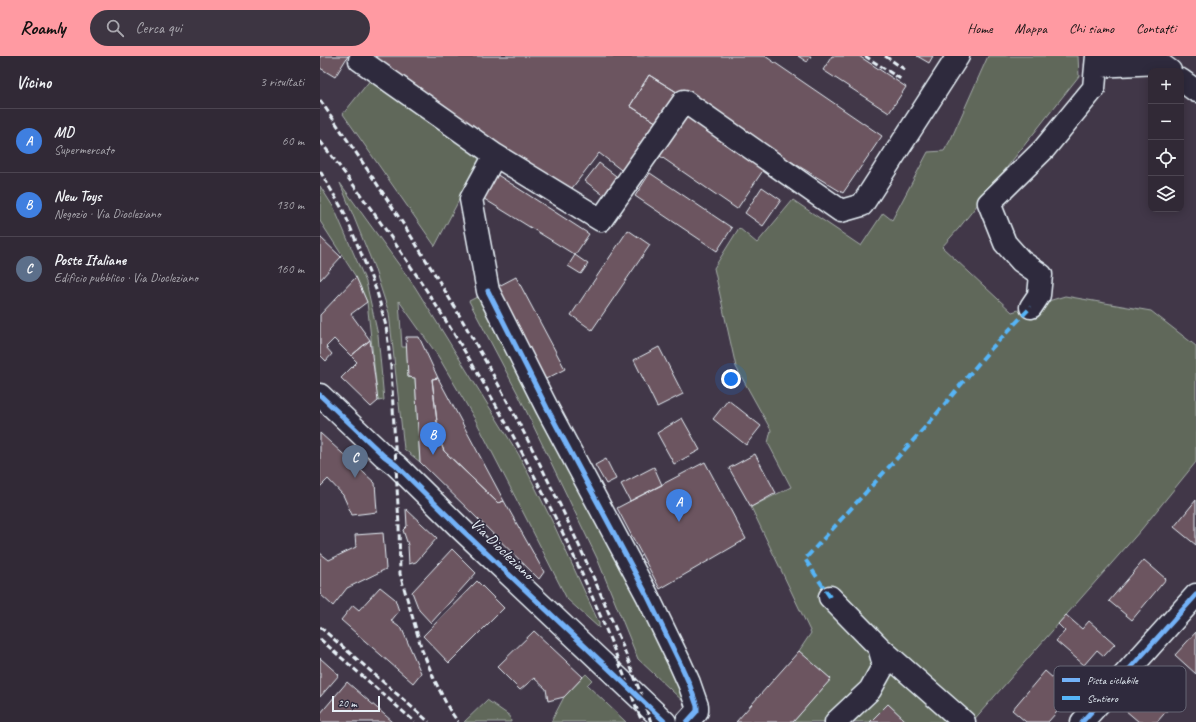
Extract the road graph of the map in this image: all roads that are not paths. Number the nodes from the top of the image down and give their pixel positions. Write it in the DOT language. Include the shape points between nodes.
graph roads {
  1 [pos="958,56"];
  2 [pos="360,60"];
  3 [pos="1096,61"];
  4 [pos="1166,68"];
  5 [pos="1184,82"];
  6 [pos="1196,91"];
  7 [pos="495,156"];
  8 [pos="1031,307"];
  9 [pos="320,395"];
  10 [pos="1196,595"];
  11 [pos="830,598"];
  12 [pos="879,647"];
  13 [pos="1132,666"];
  14 [pos="1091,712"];
  15 [pos="665,722"];
  16 [pos="687,722"];
  17 [pos="836,722"];
  18 [pos="964,722"];
  19 [pos="1082,722"];
  1 -- 7 [label="street" via="862,205 841,211 684,101 601,220"];
  2 -- 7 [label="street"];
  3 -- 4 [label="street" via="1159,62"];
  3 -- 8 [label="street" via="1094,88 1044,149 989,203 1005,243 1021,261 1041,275 1038,296"];
  5 -- 6 [label="street"];
  7 -- 16 [label="street" via="471,199 488,291 680,663 697,706 697,710"];
  9 -- 15 [label="street, Via Diocleziano"];
  10 -- 13 [label="street"];
  11 -- 12 [label="street"];
  12 -- 17 [label="street" via="884,665 870,690"];
  12 -- 18 [label="street"];
  14 -- 19 [label="street"];
}
